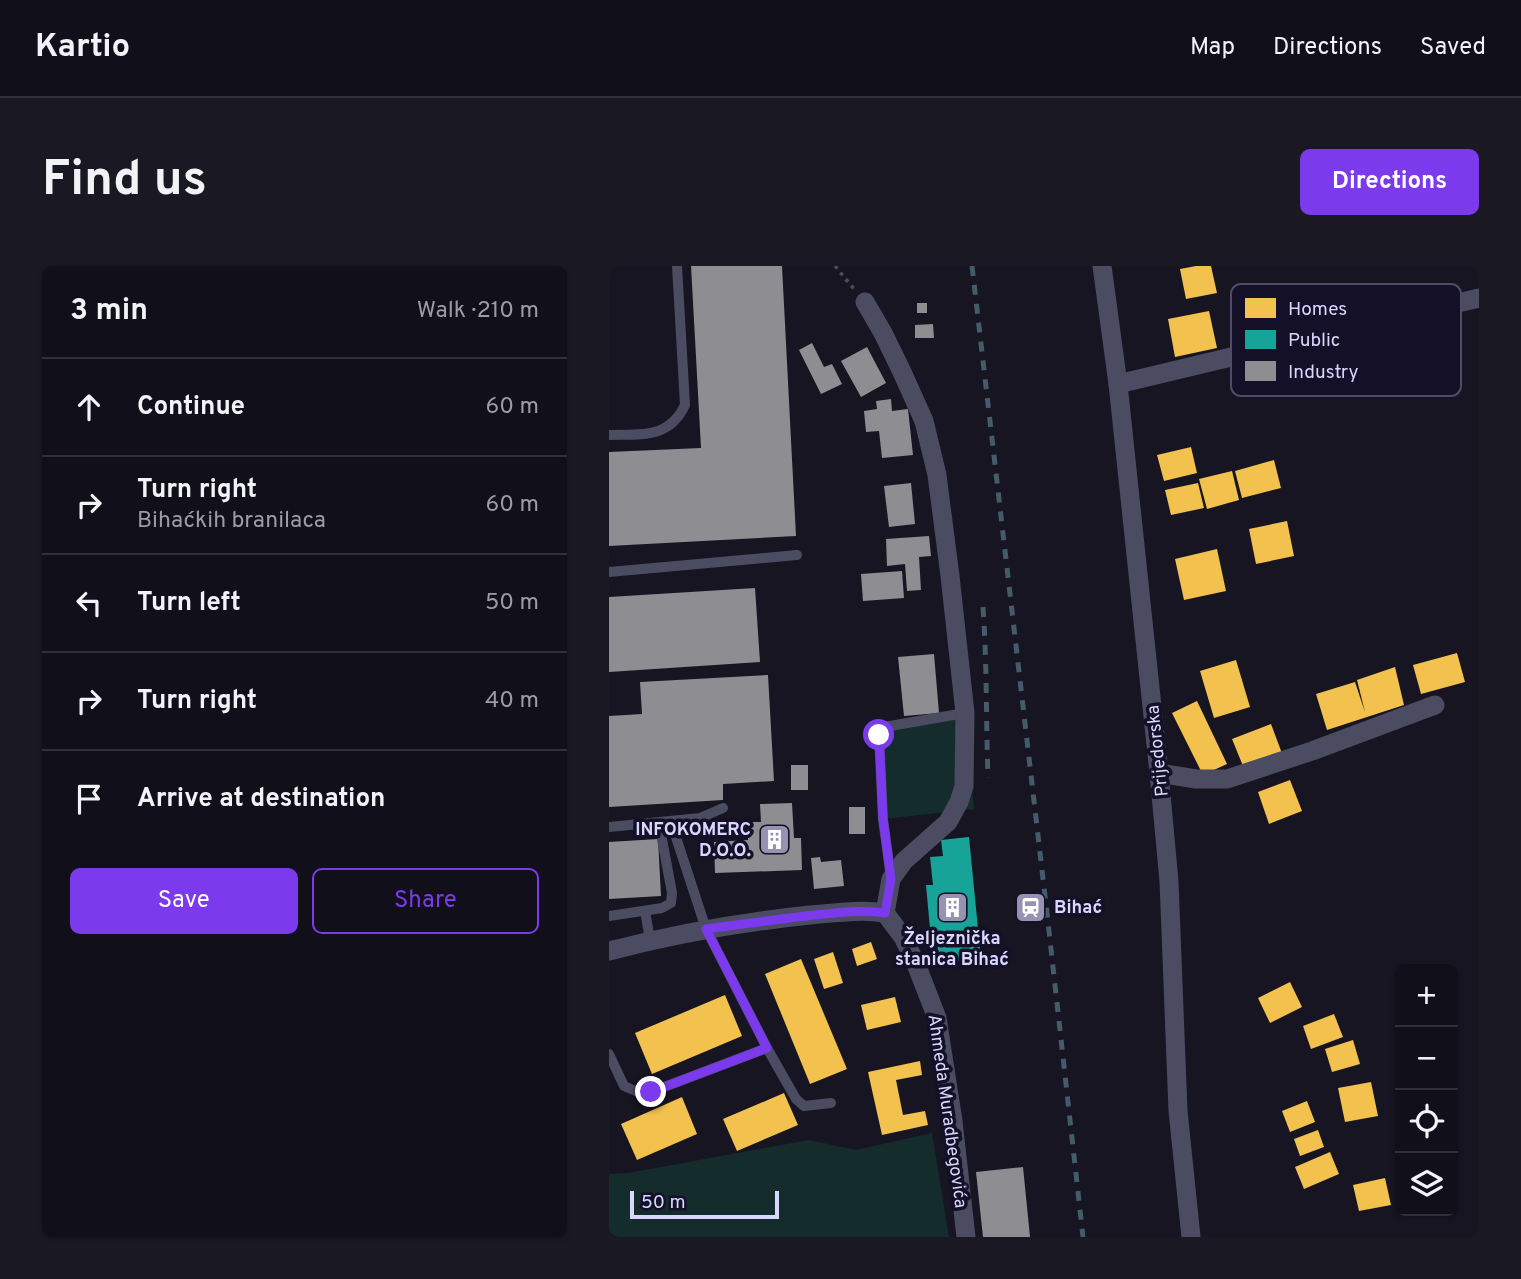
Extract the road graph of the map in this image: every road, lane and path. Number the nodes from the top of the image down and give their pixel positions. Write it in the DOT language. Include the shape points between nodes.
graph roads {
  1 [pos="677,266"];
  2 [pos="835,266"];
  3 [pos="1103,266"];
  4 [pos="1479,298"];
  5 [pos="865,302"];
  6 [pos="1461,302"];
  7 [pos="1231,357"];
  8 [pos="1118,384"];
  9 [pos="609,435"];
  10 [pos="797,555"];
  11 [pos="609,572"];
  12 [pos="1435,705"];
  13 [pos="965,713"];
  14 [pos="1160,772"];
  15 [pos="723,808"];
  16 [pos="671,822"];
  17 [pos="659,823"];
  18 [pos="609,827"];
  19 [pos="891,879"];
  20 [pos="645,911"];
  21 [pos="885,913"];
  22 [pos="609,916"];
  23 [pos="706,929"];
  24 [pos="650,940"];
  25 [pos="609,951"];
  26 [pos="767,1048"];
  27 [pos="609,1054"];
  28 [pos="831,1103"];
  29 [pos="966,1237"];
  30 [pos="1191,1237"];
  1 -- 9 [label="lane" via="684,405 680,415 653,433"];
  2 -- 5 [label="path"];
  3 -- 8 [label="street, Prijedorska"];
  4 -- 6 [label="street"];
  5 -- 13 [label="street" via="924,421 937,475"];
  7 -- 8 [label="street"];
  8 -- 14 [label="street, Prijedorska"];
  10 -- 11 [label="lane"];
  12 -- 14 [label="street" via="1227,779"];
  13 -- 19 [label="street" via="964,786 959,802 948,822 904,861"];
  13 -- 19 [label="lane" via="884,727 879,735"];
  14 -- 30 [label="street, Prijedorska" via="1178,1111"];
  15 -- 16 [label="lane"];
  16 -- 17 [label="lane"];
  16 -- 23 [label="lane"];
  17 -- 18 [label="lane"];
  17 -- 20 [label="lane" via="671,903"];
  19 -- 21 [label="street"];
  20 -- 22 [label="lane"];
  20 -- 24 [label="lane"];
  21 -- 23 [label="street" via="798,916"];
  21 -- 29 [label="street, Ahmeda Muradbegovića" via="912,955 937,1018"];
  23 -- 24 [label="street"];
  23 -- 26 [label="lane"];
  24 -- 25 [label="street"];
  26 -- 27 [label="lane" via="651,1092 624,1086"];
  26 -- 28 [label="lane" via="796,1100 804,1106"];
}
